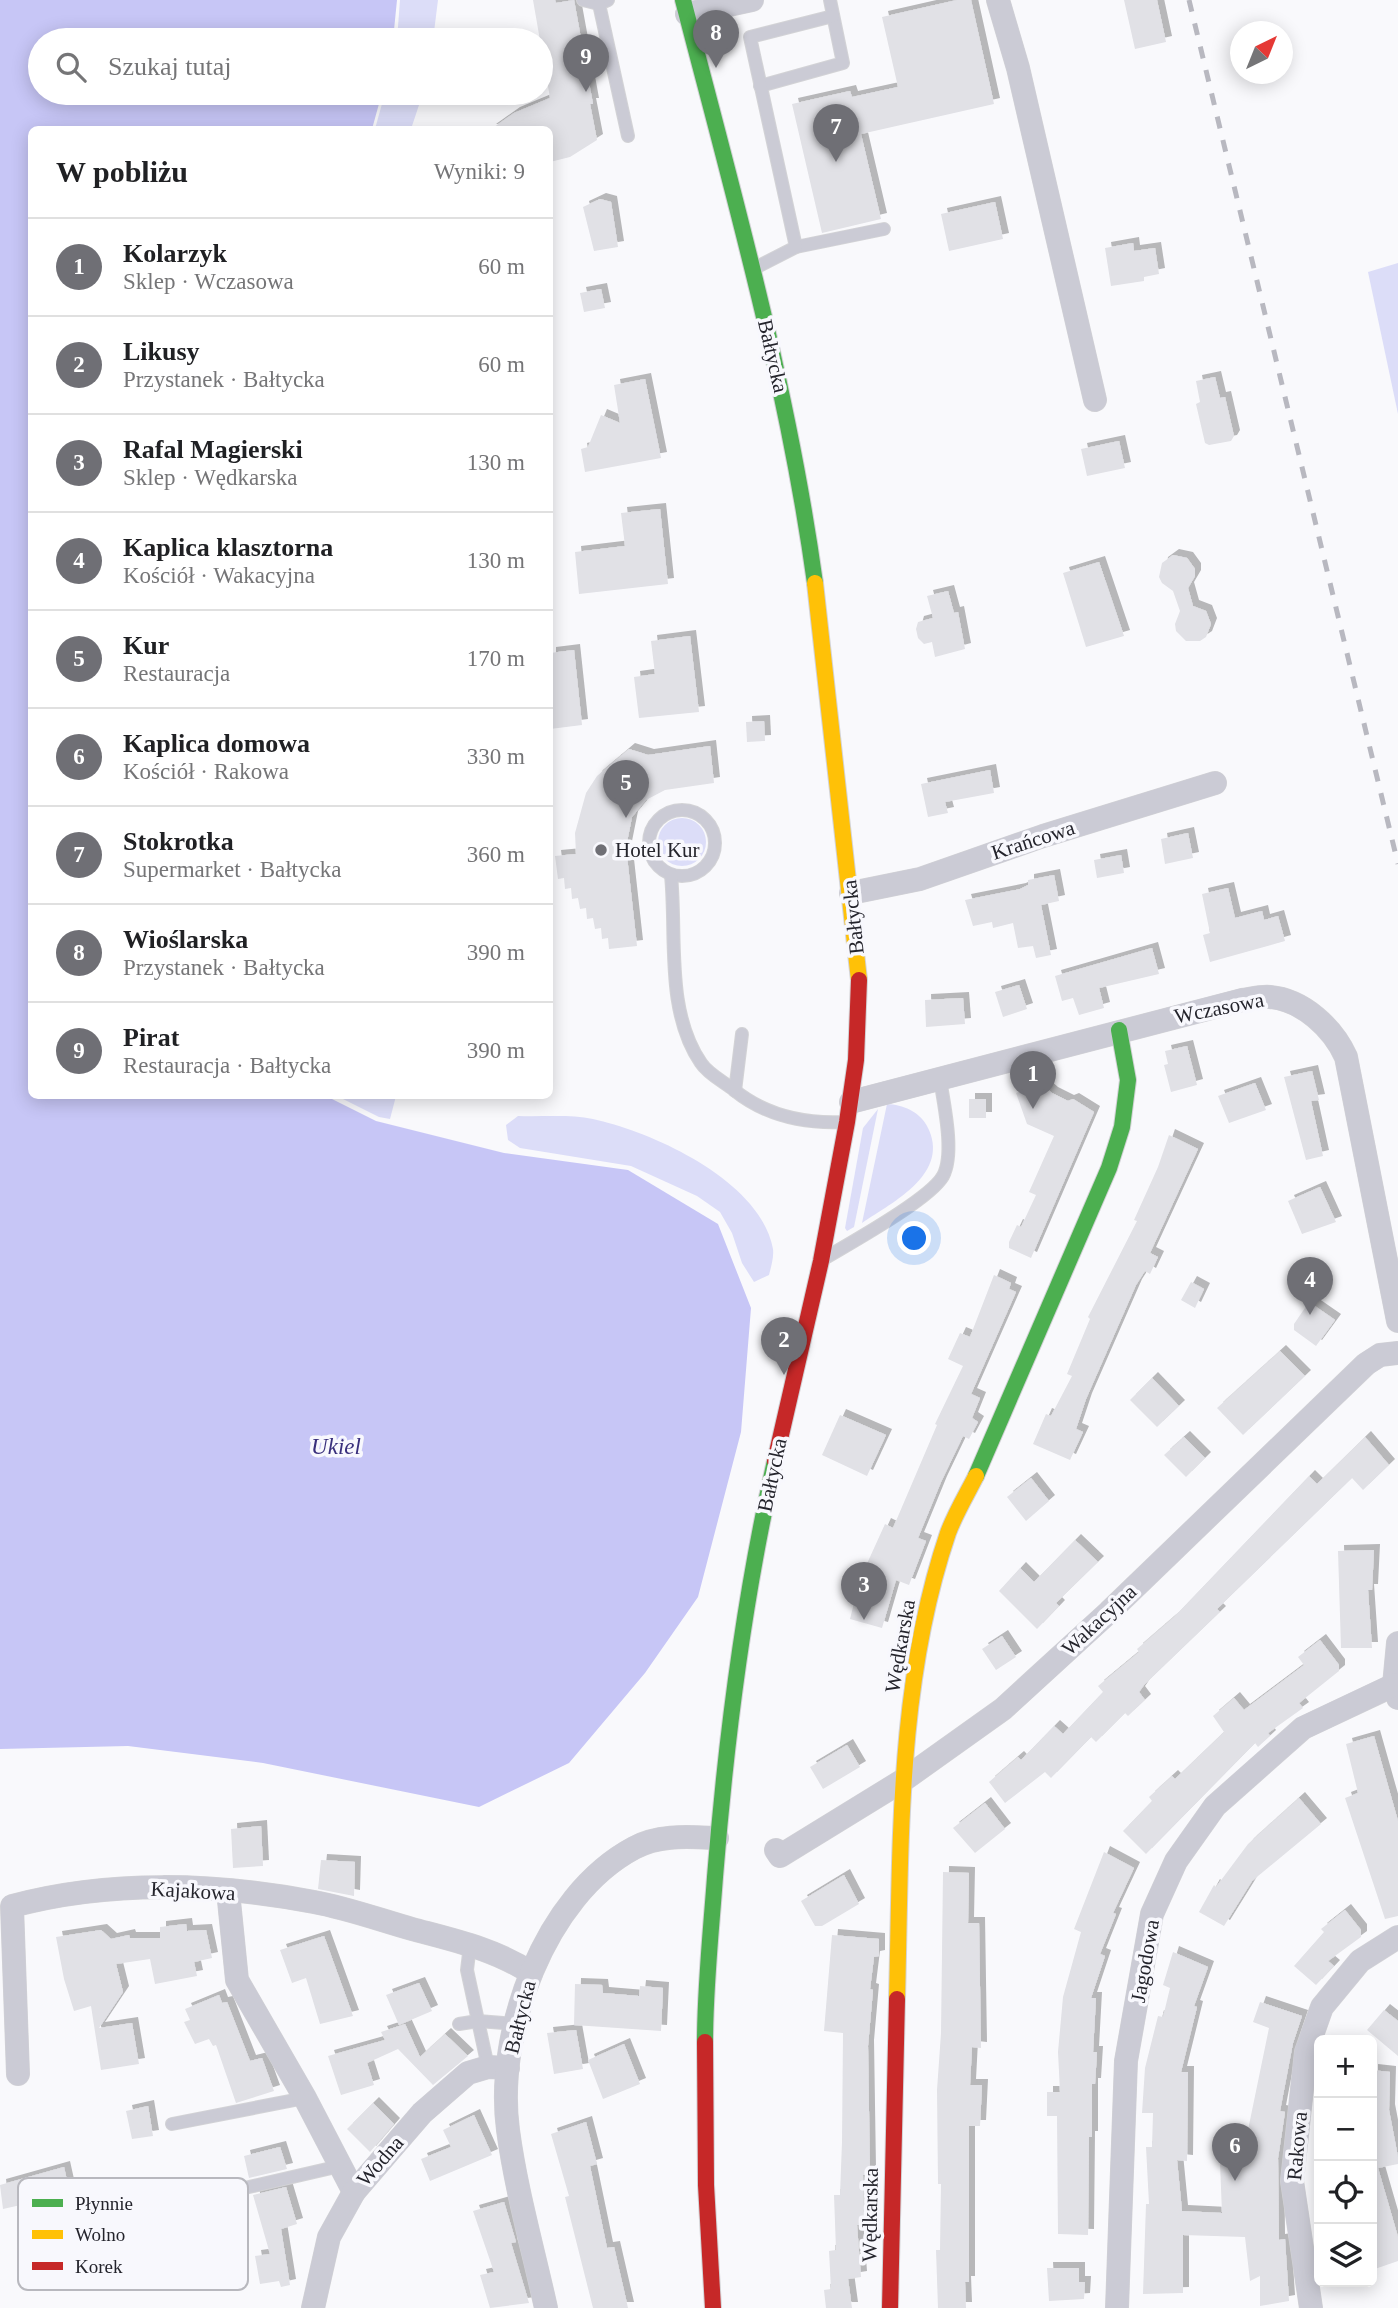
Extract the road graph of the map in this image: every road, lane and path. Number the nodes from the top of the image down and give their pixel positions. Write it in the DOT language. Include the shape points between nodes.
graph roads {
  1 [pos="583,0"];
  2 [pos="752,0"];
  3 [pos="830,0"];
  4 [pos="998,0"];
  5 [pos="603,2"];
  6 [pos="685,7"];
  7 [pos="833,16"];
  8 [pos="760,86"];
  9 [pos="628,136"];
  10 [pos="884,229"];
  11 [pos="796,247"];
  12 [pos="753,269"];
  13 [pos="1095,400"];
  14 [pos="1215,783"];
  15 [pos="671,875"];
  16 [pos="851,893"];
  17 [pos="1119,1030"];
  18 [pos="742,1034"];
  19 [pos="940,1080"];
  20 [pos="735,1091"];
  21 [pos="849,1112"];
  22 [pos="821,1261"];
  23 [pos="1398,1321"];
  24 [pos="1398,1353"];
  25 [pos="1398,1643"];
  26 [pos="1396,1691"];
  27 [pos="902,1781"];
  28 [pos="717,1838"];
  29 [pos="776,1850"];
  30 [pos="228,1891"];
  31 [pos="6,1906"];
  32 [pos="1398,1937"];
  33 [pos="470,1945"];
  34 [pos="531,1973"];
  35 [pos="478,2021"];
  36 [pos="459,2024"];
  37 [pos="516,2024"];
  38 [pos="498,2068"];
  39 [pos="18,2074"];
  40 [pos="305,2098"];
  41 [pos="172,2124"];
  42 [pos="340,2166"];
  43 [pos="248,2187"];
  44 [pos="354,2192"];
  45 [pos="313,2308"];
  46 [pos="546,2308"];
  47 [pos="713,2308"];
  48 [pos="890,2308"];
  49 [pos="1118,2308"];
  50 [pos="1311,2308"];
  1 -- 5 [label="lane"];
  2 -- 6 [label="street"];
  3 -- 7 [label="lane"];
  4 -- 13 [label="street"];
  5 -- 9 [label="lane"];
  6 -- 12 [label="main road, Bałtycka"];
  7 -- 8 [label="lane" via="843,63"];
  7 -- 8 [label="lane" via="750,37"];
  8 -- 11 [label="lane"];
  10 -- 11 [label="lane"];
  11 -- 12 [label="lane"];
  12 -- 16 [label="main road, Bałtycka" via="805,511"];
  14 -- 16 [label="street, Krańcowa" via="920,879"];
  15 -- 15 [label="lane" via="654,861 648,841 651,830 675,810 697,813 713,829 715,851 693,875"];
  15 -- 20 [label="lane" via="682,1018 701,1064"];
  16 -- 21 [label="main road, Bałtycka" via="859,1015"];
  17 -- 19 [label="street, Wczasowa"];
  17 -- 23 [label="street, Wczasowa" via="1217,1005 1270,997 1300,1007 1337,1038 1346,1057"];
  17 -- 27 [label="main road, Wędkarska" via="1128,1080 1122,1127 1049,1310 949,1531 922,1623"];
  18 -- 20 [label="lane"];
  19 -- 21 [label="street, Wczasowa"];
  19 -- 22 [label="lane" via="948,1143 943,1176 924,1195"];
  20 -- 21 [label="lane" via="754,1107 816,1123"];
  21 -- 22 [label="main road, Bałtycka"];
  22 -- 28 [label="main road, Bałtycka" via="761,1524"];
  24 -- 27 [label="street, Wakacyjna" via="1380,1355 1366,1364 1003,1709"];
  25 -- 26 [label="street"];
  26 -- 49 [label="street, Jagodowa" via="1303,1728 1215,1806 1176,1861 1152,1914 1126,2061"];
  27 -- 29 [label="street, Wakacyjna" via="780,1856"];
  27 -- 48 [label="main road, Wędkarska"];
  28 -- 34 [label="street, Bałtycka" via="671,1837 635,1847 597,1873 551,1930"];
  28 -- 47 [label="main road, Bałtycka" via="705,2004 706,2185"];
  30 -- 31 [label="street, Kajakowa" via="167,1887 56,1894"];
  30 -- 33 [label="street, Kajakowa" via="315,1902"];
  30 -- 40 [label="street" via="237,1980"];
  31 -- 39 [label="street, Kajakowa"];
  32 -- 50 [label="street, Rakowa" via="1360,1961 1322,2007 1306,2052 1292,2182"];
  33 -- 34 [label="street, Kajakowa" via="510,1959"];
  33 -- 35 [label="lane" via="467,1970"];
  34 -- 37 [label="street, Bałtycka"];
  35 -- 36 [label="lane"];
  35 -- 37 [label="lane"];
  35 -- 38 [label="lane"];
  37 -- 38 [label="street, Bałtycka"];
  38 -- 44 [label="street, Wodna" via="468,2073 422,2113"];
  38 -- 46 [label="street, Bałtycka"];
  40 -- 41 [label="lane"];
  40 -- 42 [label="street"];
  42 -- 43 [label="lane"];
  42 -- 44 [label="street"];
  44 -- 45 [label="street, Wodna" via="329,2237"];
}
